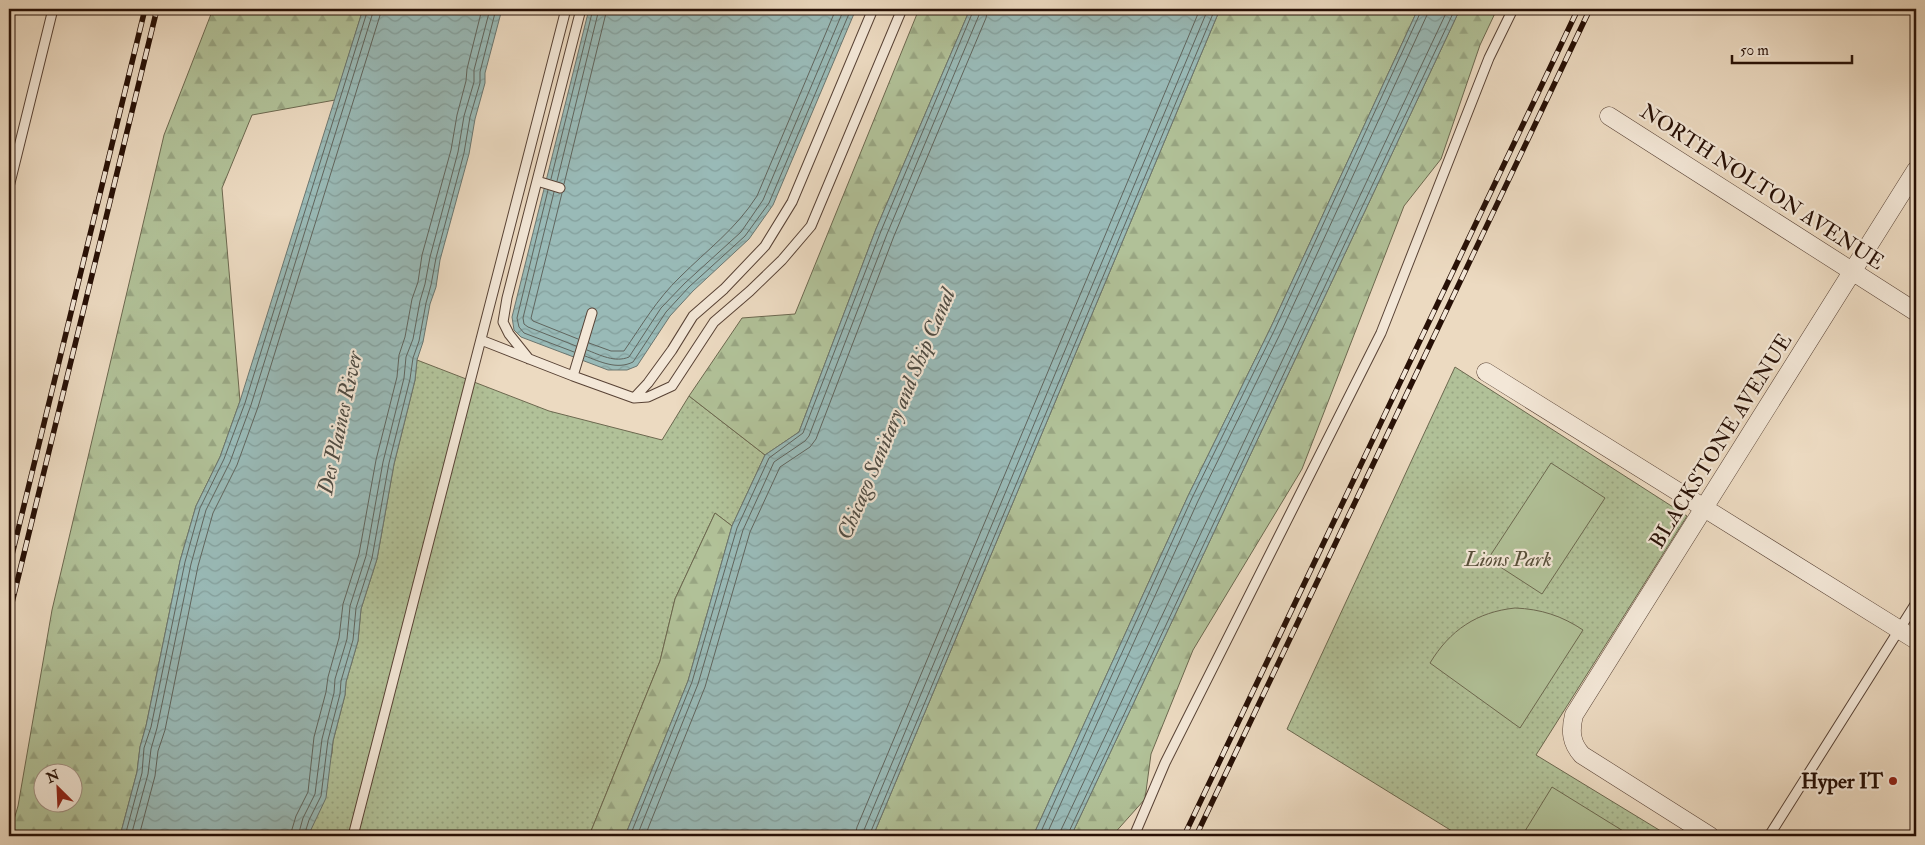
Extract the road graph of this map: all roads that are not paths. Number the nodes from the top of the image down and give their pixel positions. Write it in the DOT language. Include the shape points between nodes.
graph roads {
  1 [pos="53,9"];
  2 [pos="566,9"];
  3 [pos="581,9"];
  4 [pos="873,9"];
  5 [pos="902,9"];
  6 [pos="1513,9"];
  7 [pos="1609,116"];
  8 [pos="1916,170"];
  9 [pos="537,181"];
  10 [pos="9,187"];
  11 [pos="560,188"];
  12 [pos="1854,273"];
  13 [pos="1916,312"];
  14 [pos="592,313"];
  15 [pos="481,340"];
  16 [pos="530,359"];
  17 [pos="1486,372"];
  18 [pos="573,376"];
  19 [pos="634,398"];
  20 [pos="1705,509"];
  21 [pos="1916,603"];
  22 [pos="1900,629"];
  23 [pos="1916,640"];
  24 [pos="353,836"];
  25 [pos="1134,836"];
  26 [pos="1710,836"];
  27 [pos="1769,836"];
  1 -- 10 [label="lane"];
  2 -- 15 [label="lane"];
  3 -- 9 [label="lane"];
  4 -- 19 [label="lane" via="792,202 765,246 693,316 672,350"];
  5 -- 19 [label="lane" via="812,226 782,260 714,322 672,386"];
  6 -- 25 [label="lane" via="1489,58 1380,333 1164,763"];
  7 -- 12 [label="street, NORTH NOLTON AVENUE"];
  8 -- 12 [label="street, BLACKSTONE AVENUE"];
  9 -- 11 [label="lane"];
  9 -- 16 [label="lane" via="503,322"];
  12 -- 13 [label="street, NORTH NOLTON AVENUE"];
  12 -- 20 [label="street, BLACKSTONE AVENUE"];
  14 -- 18 [label="lane"];
  15 -- 16 [label="lane"];
  15 -- 24 [label="lane"];
  16 -- 18 [label="lane"];
  17 -- 20 [label="street"];
  18 -- 19 [label="lane"];
  20 -- 22 [label="street"];
  20 -- 26 [label="street, BLACKSTONE AVENUE" via="1574,715 1571,726 1575,748 1582,755"];
  21 -- 22 [label="lane"];
  22 -- 23 [label="street"];
  22 -- 27 [label="lane"];
}
